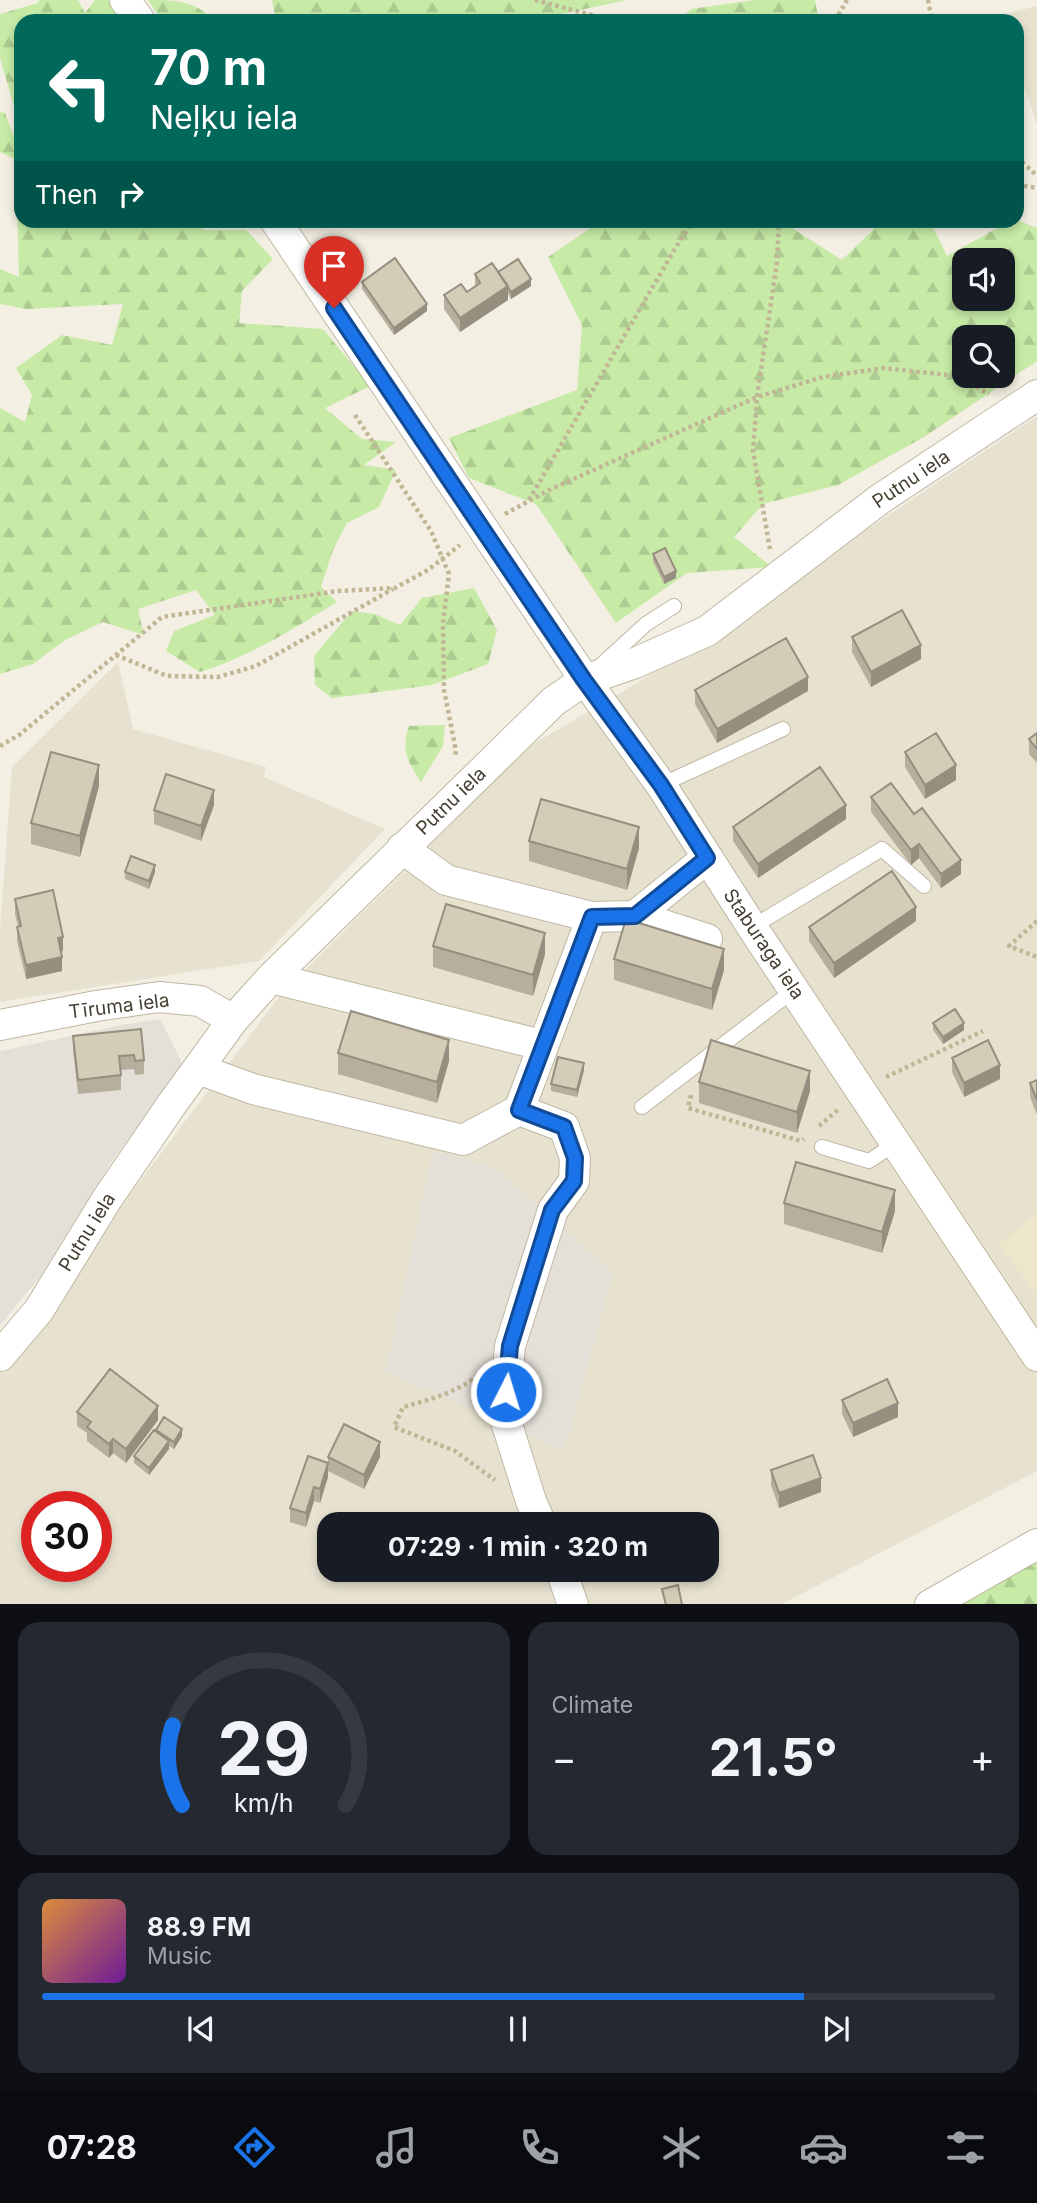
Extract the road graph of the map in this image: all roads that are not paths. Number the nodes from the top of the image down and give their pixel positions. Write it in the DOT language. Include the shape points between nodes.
graph roads {
  1 [pos="280,228"];
  2 [pos="1026,402"];
  3 [pos="674,606"];
  4 [pos="584,680"];
  5 [pos="783,729"];
  6 [pos="661,785"];
  7 [pos="402,848"];
  8 [pos="707,858"];
  9 [pos="924,886"];
  10 [pos="635,916"];
  11 [pos="592,917"];
  12 [pos="752,927"];
  13 [pos="707,939"];
  14 [pos="271,978"];
  15 [pos="794,990"];
  16 [pos="233,1020"];
  17 [pos="0,1025"];
  18 [pos="542,1045"];
  19 [pos="198,1069"];
  20 [pos="642,1107"];
  21 [pos="519,1110"];
  22 [pos="896,1143"];
  23 [pos="822,1147"];
  24 [pos="0,1356"];
  25 [pos="1037,1356"];
  26 [pos="536,1512"];
  27 [pos="1037,1544"];
  28 [pos="565,1582"];
  29 [pos="573,1604"];
  30 [pos="932,1604"];
  1 -- 4 [label="street, Staburaga iela"];
  2 -- 4 [label="street, Putnu iela" via="880,499 707,631"];
  3 -- 4 [label="lane" via="646,624"];
  4 -- 6 [label="street, Staburaga iela"];
  4 -- 7 [label="street, Putnu iela" via="554,701"];
  5 -- 6 [label="lane"];
  6 -- 8 [label="street, Staburaga iela"];
  7 -- 11 [label="street" via="446,880"];
  7 -- 14 [label="street, Putnu iela"];
  8 -- 10 [label="street"];
  8 -- 12 [label="street, Staburaga iela"];
  9 -- 12 [label="lane" via="882,849"];
  10 -- 11 [label="street"];
  10 -- 13 [label="street"];
  11 -- 18 [label="street"];
  12 -- 15 [label="street, Staburaga iela"];
  14 -- 16 [label="street, Putnu iela"];
  14 -- 18 [label="street"];
  15 -- 20 [label="lane"];
  15 -- 22 [label="street, Staburaga iela"];
  16 -- 17 [label="street, Tīruma iela" via="200,1001 159,997"];
  16 -- 19 [label="street, Putnu iela"];
  18 -- 21 [label="street"];
  19 -- 21 [label="street" via="253,1089 463,1140"];
  19 -- 24 [label="street, Putnu iela" via="107,1199 40,1310"];
  21 -- 26 [label="street" via="564,1127 575,1158 574,1181 552,1210 510,1346 504,1415"];
  22 -- 23 [label="lane" via="869,1161"];
  22 -- 25 [label="street, Staburaga iela"];
  27 -- 30 [label="street"];
  28 -- 29 [label="street"];
}
